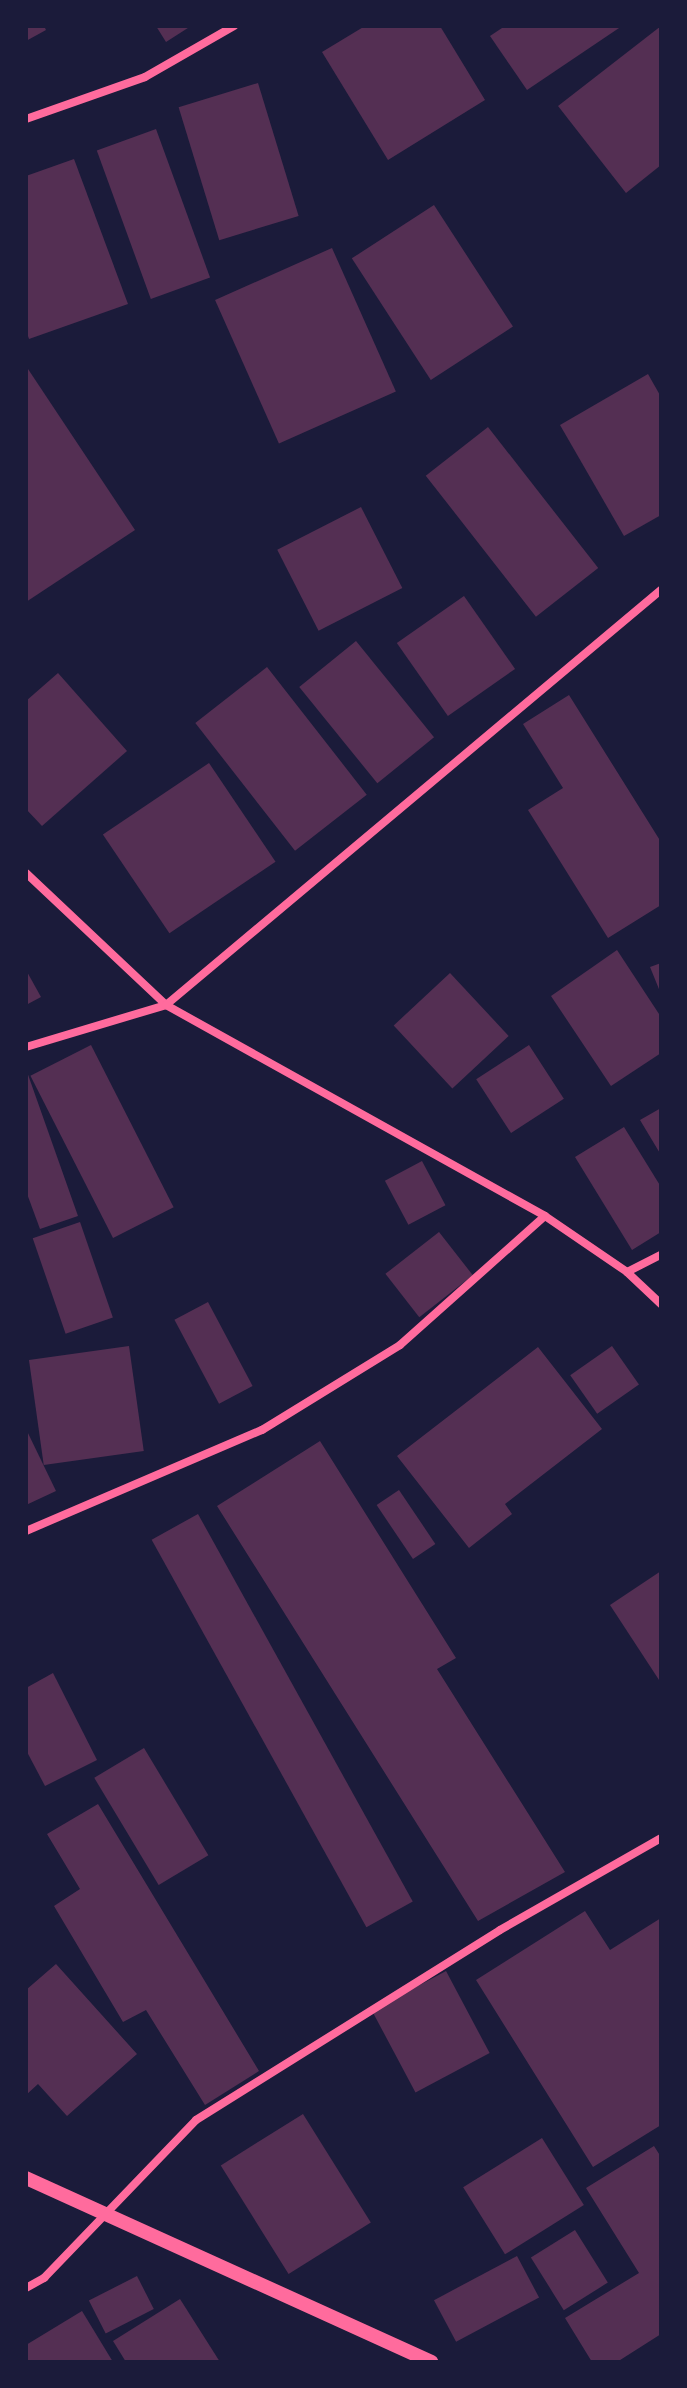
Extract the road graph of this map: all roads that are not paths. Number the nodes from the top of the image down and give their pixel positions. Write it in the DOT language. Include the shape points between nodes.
graph roads {
  1 [pos="234,26"];
  2 [pos="26,119"];
  3 [pos="661,590"];
  4 [pos="26,873"];
  5 [pos="166,1005"];
  6 [pos="26,1047"];
  7 [pos="545,1216"];
  8 [pos="661,1255"];
  9 [pos="627,1272"];
  10 [pos="661,1304"];
  11 [pos="26,1531"];
  12 [pos="661,1838"];
  13 [pos="26,2178"];
  14 [pos="105,2215"];
  15 [pos="26,2288"];
  16 [pos="425,2361"];
  1 -- 2 [label="street" via="145,77"];
  3 -- 5 [label="street"];
  4 -- 5 [label="street"];
  5 -- 6 [label="street"];
  5 -- 7 [label="street"];
  7 -- 9 [label="street"];
  7 -- 11 [label="street" via="400,1345 275,1422"];
  8 -- 9 [label="street"];
  9 -- 10 [label="street"];
  12 -- 14 [label="street" via="500,1930 196,2120"];
  13 -- 14 [label="street"];
  14 -- 15 [label="street" via="44,2278"];
  14 -- 16 [label="street"];
}
